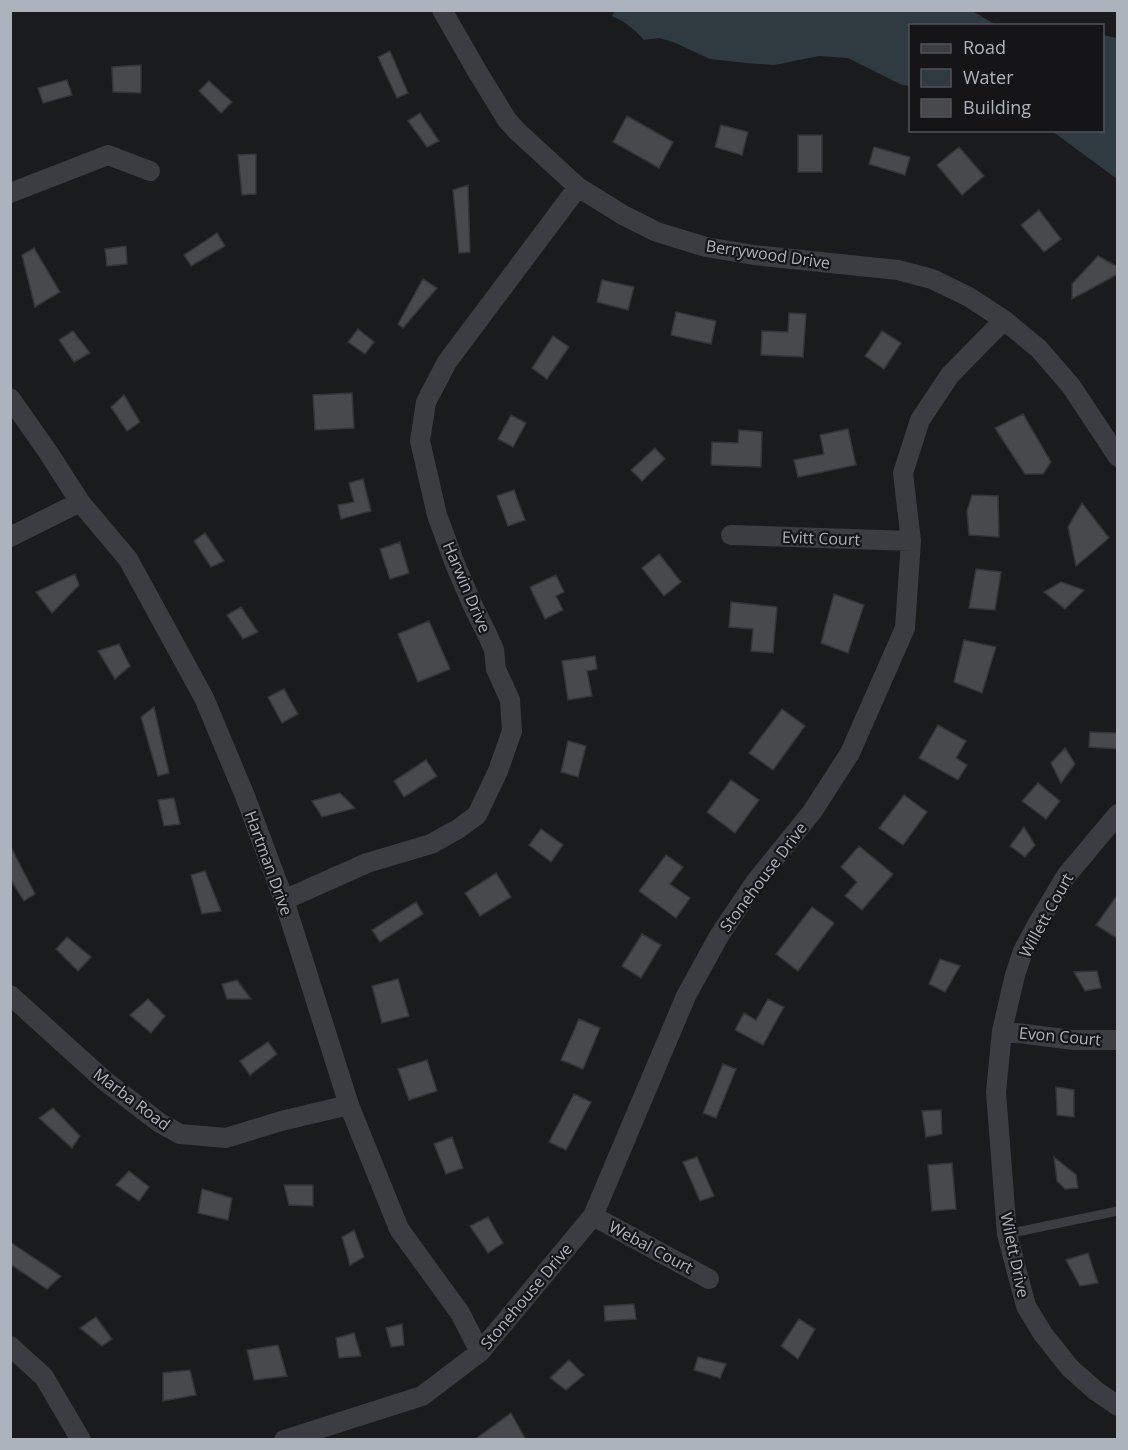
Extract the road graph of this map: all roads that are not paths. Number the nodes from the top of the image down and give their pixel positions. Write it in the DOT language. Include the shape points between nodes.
graph roads {
  1 [pos="442,10"];
  2 [pos="150,171"];
  3 [pos="578,187"];
  4 [pos="10,193"];
  5 [pos="1004,320"];
  6 [pos="10,398"];
  7 [pos="1118,458"];
  8 [pos="80,502"];
  9 [pos="731,536"];
  10 [pos="10,537"];
  11 [pos="911,541"];
  12 [pos="1118,814"];
  13 [pos="284,900"];
  14 [pos="10,995"];
  15 [pos="1002,1032"];
  16 [pos="1118,1041"];
  17 [pos="349,1105"];
  18 [pos="1118,1211"];
  19 [pos="592,1216"];
  20 [pos="1007,1234"];
  21 [pos="709,1279"];
  22 [pos="10,1346"];
  23 [pos="480,1352"];
  24 [pos="1118,1406"];
  25 [pos="81,1440"];
  26 [pos="284,1440"];
  1 -- 3 [label="street, Berrywood Drive" via="507,120"];
  2 -- 4 [label="street" via="108,155"];
  3 -- 5 [label="street, Berrywood Drive" via="657,232 706,247 753,255 898,270 932,279"];
  3 -- 13 [label="street, Harwin Drive" via="447,362 426,402 420,441 437,515 472,606 488,634 496,669 510,700 512,731 498,771 477,815 458,829 431,844 367,863"];
  5 -- 7 [label="street, Berrywood Drive" via="1039,349 1071,386"];
  5 -- 11 [label="street, Stonehouse Drive" via="950,375 920,420 903,473"];
  6 -- 8 [label="street, Hartman Drive"];
  8 -- 10 [label="street"];
  8 -- 13 [label="street, Hartman Drive" via="128,559 204,698"];
  9 -- 11 [label="street, Evitt Court"];
  11 -- 19 [label="street, Stonehouse Drive" via="906,628 850,753 812,812 756,881 719,936 686,996"];
  12 -- 15 [label="street, Willett Court" via="1066,876 1023,951"];
  13 -- 17 [label="street, Hartman Drive"];
  14 -- 17 [label="street, Marba Road" via="105,1081 180,1134 226,1138"];
  15 -- 16 [label="street, Evon Court"];
  15 -- 20 [label="street, Wilett Drive" via="996,1092"];
  17 -- 23 [label="street, Hartman Drive" via="399,1229 460,1313"];
  18 -- 20 [label="lane"];
  19 -- 21 [label="street, Webal Court"];
  19 -- 23 [label="street, Stonehouse Drive"];
  20 -- 24 [label="street, Wilett Drive" via="1026,1306 1043,1334 1070,1368"];
  22 -- 25 [label="street" via="44,1377"];
  23 -- 26 [label="street, Stonehouse Drive" via="422,1396"];
}
